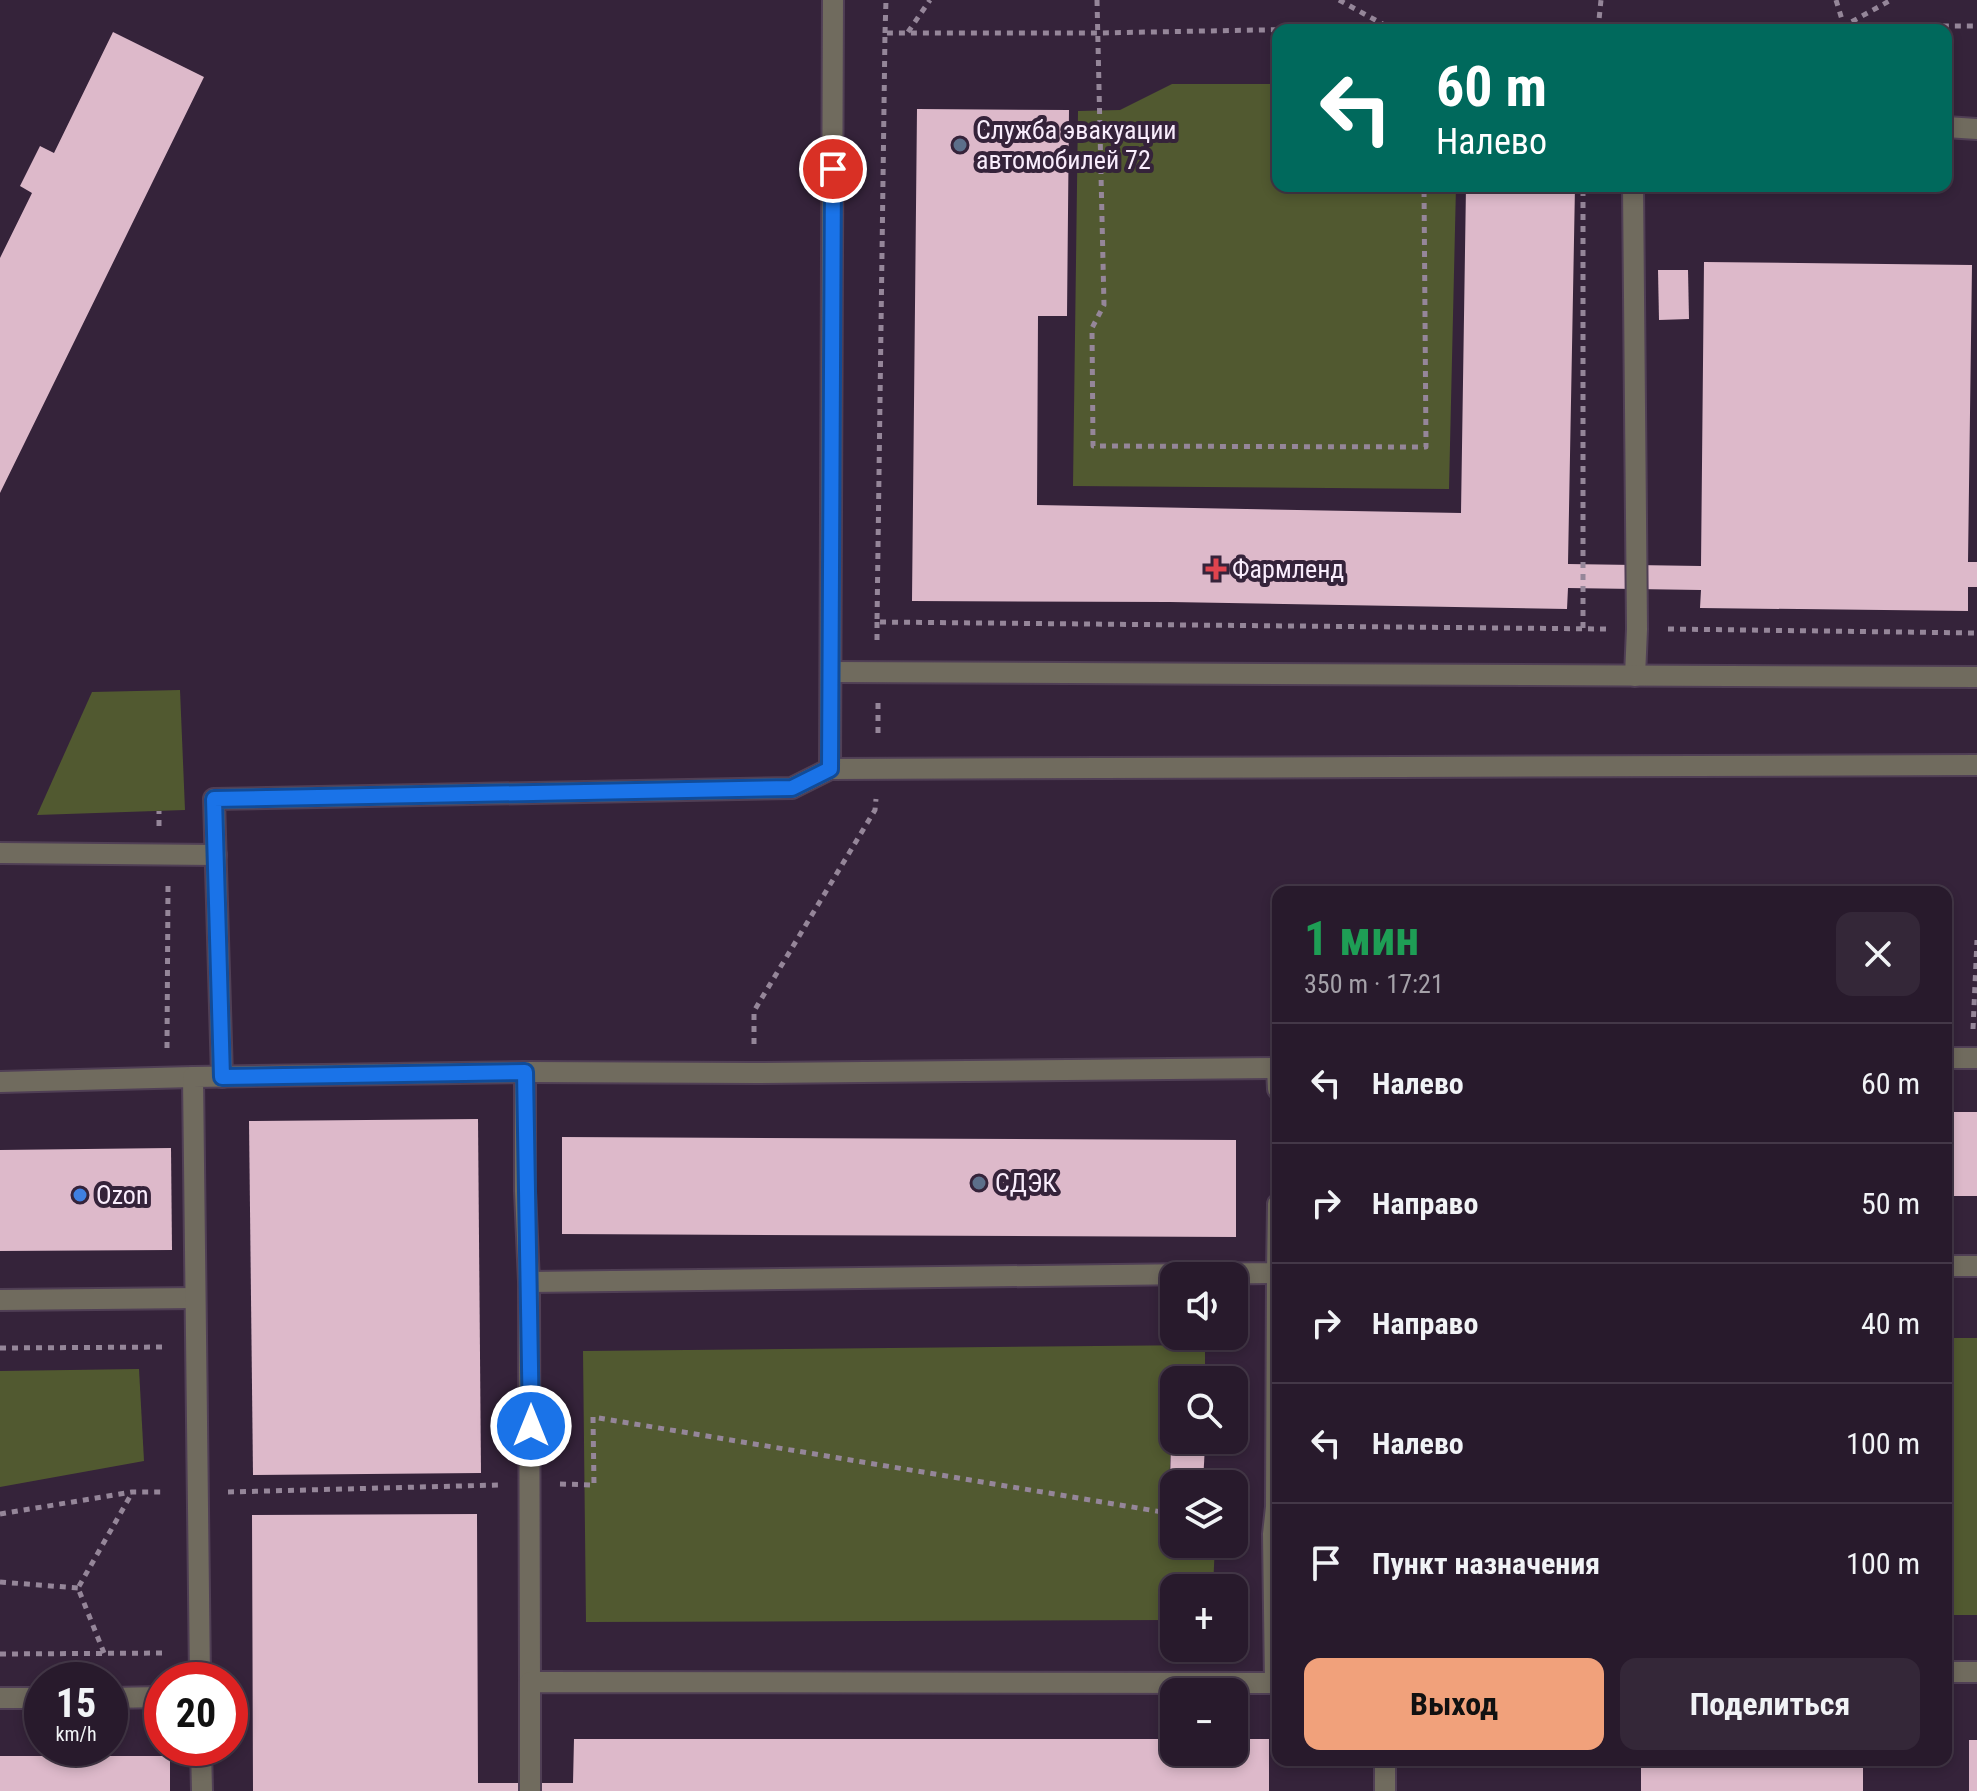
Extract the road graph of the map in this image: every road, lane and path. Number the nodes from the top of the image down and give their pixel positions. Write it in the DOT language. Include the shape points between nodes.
graph roads {
  1 [pos="833,0"];
  2 [pos="886,0"];
  3 [pos="930,0"];
  4 [pos="1097,0"];
  5 [pos="1339,0"];
  6 [pos="1601,0"];
  7 [pos="1836,0"];
  8 [pos="1891,0"];
  9 [pos="1382,24"];
  10 [pos="1599,24"];
  11 [pos="1843,24"];
  12 [pos="1848,24"];
  13 [pos="1952,26"];
  14 [pos="1977,26"];
  15 [pos="1272,30"];
  16 [pos="885,33"];
  17 [pos="907,33"];
  18 [pos="1097,33"];
  19 [pos="1952,127"];
  20 [pos="1977,129"];
  21 [pos="1424,192"];
  22 [pos="1583,192"];
  23 [pos="1633,192"];
  24 [pos="877,622"];
  25 [pos="1583,628"];
  26 [pos="1637,629"];
  27 [pos="1977,633"];
  28 [pos="831,672"];
  29 [pos="878,673"];
  30 [pos="1635,676"];
  31 [pos="1977,677"];
  32 [pos="1977,765"];
  33 [pos="830,769"];
  34 [pos="878,769"];
  35 [pos="159,811"];
  36 [pos="0,853"];
  37 [pos="168,855"];
  38 [pos="216,855"];
  39 [pos="1977,940"];
  40 [pos="1952,1058"];
  41 [pos="1975,1058"];
  42 [pos="1272,1068"];
  43 [pos="525,1072"];
  44 [pos="754,1073"];
  45 [pos="193,1077"];
  46 [pos="222,1077"];
  47 [pos="167,1078"];
  48 [pos="0,1082"];
  49 [pos="1952,1266"];
  50 [pos="1977,1266"];
  51 [pos="1272,1273"];
  52 [pos="529,1282"];
  53 [pos="195,1298"];
  54 [pos="0,1300"];
  55 [pos="172,1347"];
  56 [pos="0,1348"];
  57 [pos="531,1484"];
  58 [pos="132,1492"];
  59 [pos="198,1492"];
  60 [pos="1160,1512"];
  61 [pos="0,1514"];
  62 [pos="0,1582"];
  63 [pos="78,1588"];
  64 [pos="104,1653"];
  65 [pos="175,1653"];
  66 [pos="0,1654"];
  67 [pos="200,1662"];
  68 [pos="1952,1672"];
  69 [pos="1977,1672"];
  70 [pos="530,1682"];
  71 [pos="1272,1683"];
  72 [pos="0,1698"];
  73 [pos="24,1698"];
  74 [pos="201,1766"];
  75 [pos="1385,1766"];
  76 [pos="202,1791"];
  77 [pos="530,1791"];
  78 [pos="1385,1791"];
  1 -- 28 [label="lane"];
  2 -- 16 [label="path"];
  3 -- 17 [label="path"];
  4 -- 18 [label="path"];
  5 -- 9 [label="path"];
  6 -- 10 [label="path"];
  7 -- 11 [label="path"];
  8 -- 12 [label="path"];
  13 -- 14 [label="path"];
  15 -- 18 [label="path"];
  16 -- 17 [label="path"];
  16 -- 24 [label="path"];
  17 -- 18 [label="path"];
  18 -- 21 [label="path" via="1104,305 1092,328 1093,446 1426,447"];
  19 -- 20 [label="lane"];
  22 -- 25 [label="path"];
  23 -- 26 [label="lane"];
  24 -- 25 [label="path"];
  24 -- 29 [label="path"];
  25 -- 26 [label="path"];
  26 -- 27 [label="path"];
  26 -- 30 [label="lane"];
  28 -- 29 [label="lane"];
  28 -- 33 [label="lane"];
  29 -- 30 [label="lane"];
  29 -- 34 [label="path"];
  30 -- 31 [label="lane"];
  32 -- 34 [label="lane"];
  33 -- 34 [label="lane"];
  33 -- 38 [label="lane" via="792,788 214,799"];
  34 -- 44 [label="path" via="875,810 754,1011"];
  35 -- 37 [label="path" via="158,831 168,831"];
  36 -- 37 [label="lane"];
  37 -- 38 [label="lane"];
  37 -- 47 [label="path"];
  38 -- 46 [label="lane"];
  39 -- 41 [label="path"];
  40 -- 41 [label="lane"];
  42 -- 44 [label="lane"];
  43 -- 44 [label="lane"];
  43 -- 46 [label="lane"];
  43 -- 52 [label="lane"];
  45 -- 46 [label="lane"];
  45 -- 47 [label="lane"];
  45 -- 53 [label="lane"];
  47 -- 48 [label="lane"];
  49 -- 50 [label="lane"];
  51 -- 52 [label="lane"];
  52 -- 57 [label="lane"];
  53 -- 54 [label="lane"];
  53 -- 59 [label="lane"];
  55 -- 56 [label="path"];
  57 -- 59 [label="path"];
  57 -- 60 [label="path" via="594,1485 593,1417"];
  57 -- 70 [label="lane"];
  58 -- 59 [label="path"];
  58 -- 61 [label="path"];
  58 -- 63 [label="path"];
  59 -- 67 [label="lane"];
  62 -- 63 [label="path"];
  63 -- 64 [label="path"];
  64 -- 65 [label="path"];
  64 -- 66 [label="path"];
  68 -- 69 [label="lane"];
  70 -- 71 [label="lane"];
  70 -- 77 [label="lane"];
  72 -- 73 [label="lane"];
  74 -- 76 [label="lane"];
  75 -- 78 [label="lane"];
}
